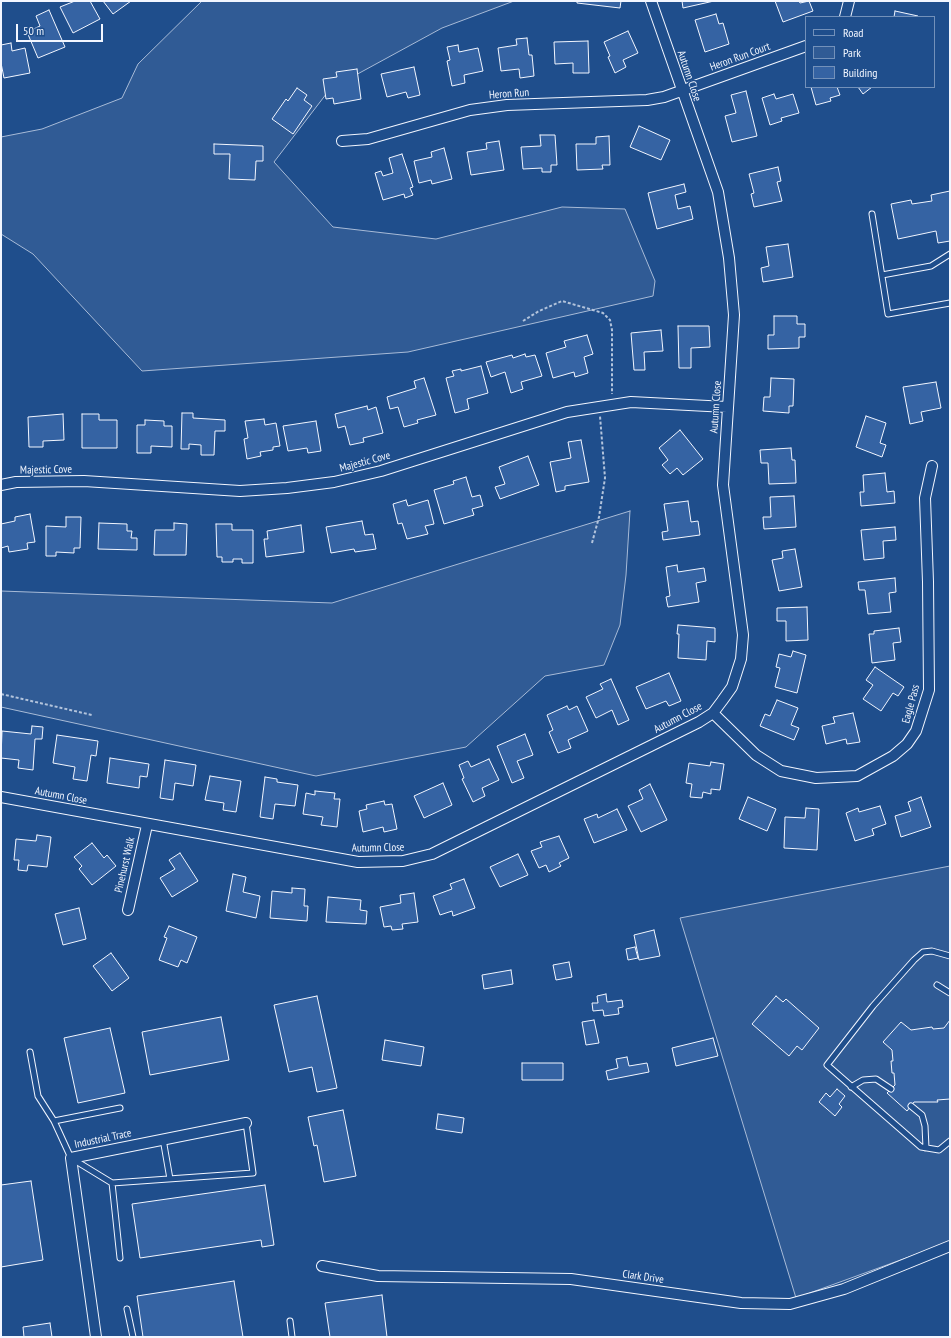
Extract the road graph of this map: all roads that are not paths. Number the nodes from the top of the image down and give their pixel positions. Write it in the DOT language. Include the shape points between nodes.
graph roads {
  1 [pos="650,1"];
  2 [pos="849,1"];
  3 [pos="845,16"];
  4 [pos="805,46"];
  5 [pos="681,91"];
  6 [pos="342,141"];
  7 [pos="872,214"];
  8 [pos="950,254"];
  9 [pos="882,275"];
  10 [pos="950,303"];
  11 [pos="727,407"];
  12 [pos="932,466"];
  13 [pos="1,485"];
  14 [pos="713,713"];
  15 [pos="1,797"];
  16 [pos="147,825"];
  17 [pos="128,910"];
  18 [pos="950,956"];
  19 [pos="937,985"];
  20 [pos="950,993"];
  21 [pos="30,1052"];
  22 [pos="851,1087"];
  23 [pos="891,1089"];
  24 [pos="911,1106"];
  25 [pos="120,1108"];
  26 [pos="54,1121"];
  27 [pos="246,1123"];
  28 [pos="163,1139"];
  29 [pos="950,1141"];
  30 [pos="926,1148"];
  31 [pos="72,1158"];
  32 [pos="170,1179"];
  33 [pos="112,1183"];
  34 [pos="950,1246"];
  35 [pos="120,1258"];
  36 [pos="322,1266"];
  37 [pos="127,1309"];
  38 [pos="290,1321"];
  39 [pos="96,1337"];
  40 [pos="133,1337"];
  41 [pos="292,1337"];
  1 -- 5 [label="street, Autumn Close"];
  2 -- 3 [label="street"];
  4 -- 5 [label="street, Heron Run Court"];
  5 -- 6 [label="street, Heron Run" via="647,100 507,105 470,110 368,139"];
  5 -- 11 [label="street, Autumn Close" via="718,192 729,258 734,315"];
  7 -- 9 [label="lane"];
  8 -- 9 [label="lane" via="931,266"];
  9 -- 10 [label="lane" via="888,314"];
  11 -- 13 [label="street, Majestic Cove" via="631,402 568,412 381,471 334,482 287,488 240,491 84,481 16,482"];
  11 -- 14 [label="street, Autumn Close" via="723,485 743,635 741,659 732,687"];
  12 -- 14 [label="street, Eagle Pass" via="925,498 929,690 916,731 907,744 893,756 857,776 816,778 781,771 768,763 756,755"];
  14 -- 16 [label="street, Autumn Close" via="700,722 432,854 403,861 358,862"];
  15 -- 16 [label="street, Autumn Close"];
  16 -- 17 [label="street, Pinehurst Walk"];
  18 -- 22 [label="lane" via="932,951 923,952 873,1006 835,1054 827,1066"];
  19 -- 20 [label="lane"];
  21 -- 26 [label="lane" via="38,1096"];
  22 -- 23 [label="lane" via="863,1080 876,1079"];
  22 -- 30 [label="lane" via="921,1147"];
  24 -- 30 [label="lane" via="922,1115"];
  25 -- 26 [label="lane"];
  26 -- 31 [label="lane"];
  27 -- 28 [label="street, Industrial Trace"];
  27 -- 32 [label="lane" via="252,1173"];
  28 -- 31 [label="street, Industrial Trace"];
  28 -- 32 [label="lane"];
  29 -- 30 [label="lane" via="939,1150"];
  31 -- 33 [label="lane"];
  31 -- 39 [label="street, Industrial Trace"];
  32 -- 33 [label="lane"];
  33 -- 35 [label="lane"];
  34 -- 36 [label="street, Clark Drive" via="844,1289 790,1304 742,1303 571,1279 378,1276"];
  37 -- 40 [label="lane"];
  38 -- 41 [label="lane"];
}
